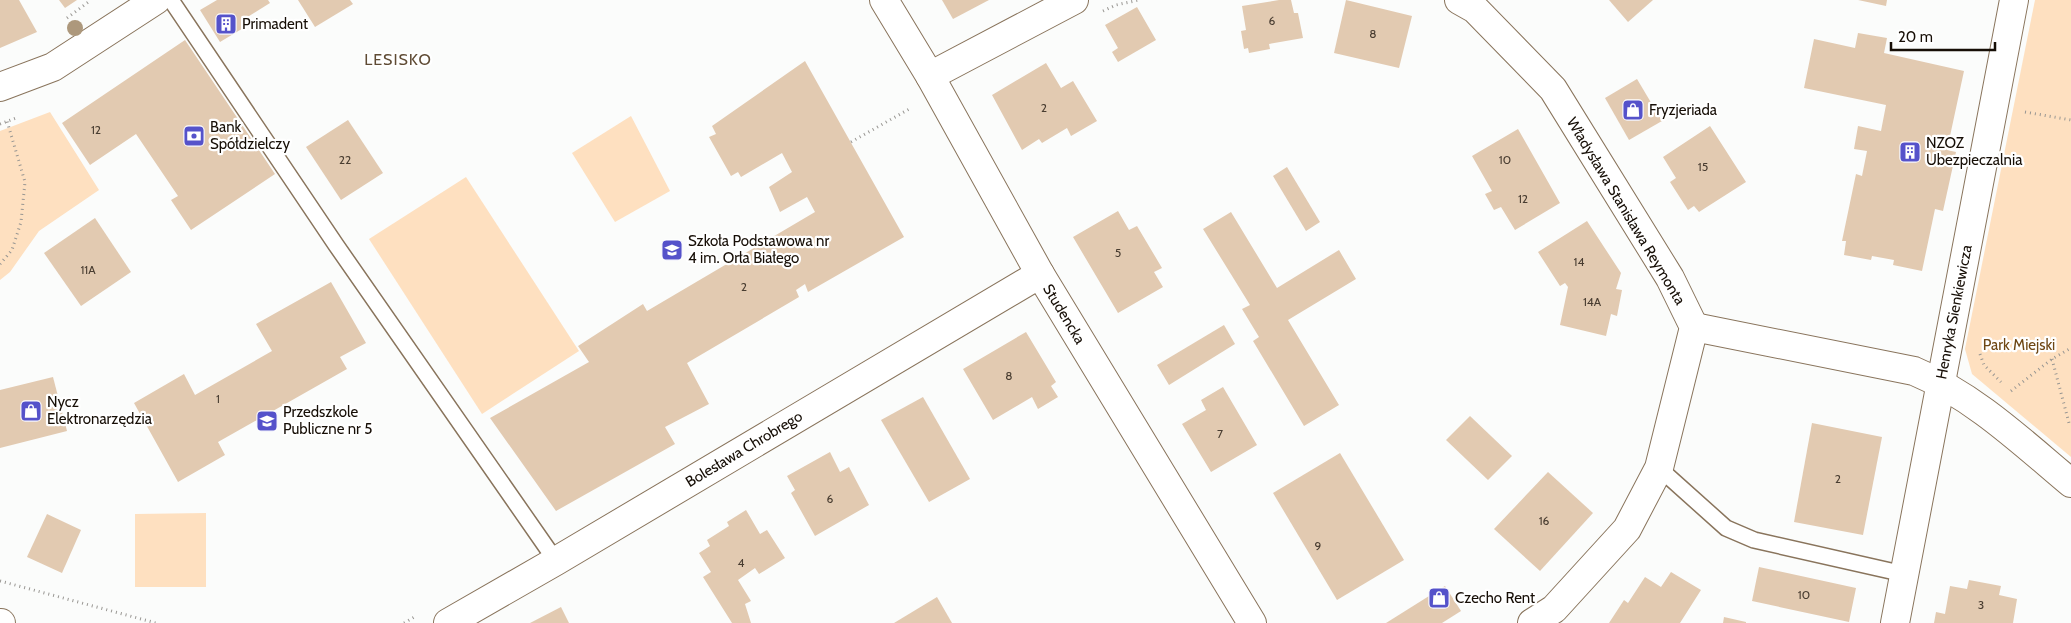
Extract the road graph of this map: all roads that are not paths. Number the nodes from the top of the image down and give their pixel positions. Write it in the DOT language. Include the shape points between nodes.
graph roads {
  1 [pos="156,0"];
  2 [pos="171,0"];
  3 [pos="884,0"];
  4 [pos="1074,0"];
  5 [pos="1459,0"];
  6 [pos="2014,0"];
  7 [pos="930,76"];
  8 [pos="0,87"];
  9 [pos="1040,274"];
  10 [pos="1694,327"];
  11 [pos="1941,382"];
  12 [pos="1659,468"];
  13 [pos="2071,483"];
  14 [pos="556,561"];
  15 [pos="1904,574"];
  16 [pos="448,623"];
  17 [pos="1252,623"];
  18 [pos="1532,623"];
  19 [pos="1895,623"];
  1 -- 8 [label="street" via="53,67"];
  2 -- 14 [label="lane" via="336,245"];
  3 -- 7 [label="street, Studencka"];
  4 -- 7 [label="street"];
  5 -- 10 [label="street, Władysława Stanisława Reymonta" via="1475,9 1552,89 1670,278"];
  6 -- 11 [label="street, Henryka Sienkiewicza"];
  7 -- 9 [label="street, Studencka"];
  9 -- 14 [label="street, Bolesława Chrobrego"];
  9 -- 17 [label="street, Studencka"];
  10 -- 11 [label="street" via="1914,372"];
  10 -- 12 [label="street"];
  11 -- 13 [label="street" via="1989,415"];
  11 -- 15 [label="street, Henryka Sienkiewicza"];
  12 -- 15 [label="lane" via="1726,528 1754,540"];
  12 -- 18 [label="street" via="1627,529 1554,609"];
  14 -- 16 [label="street, Bolesława Chrobrego"];
  15 -- 19 [label="street, Henryka Sienkiewicza"];
}
